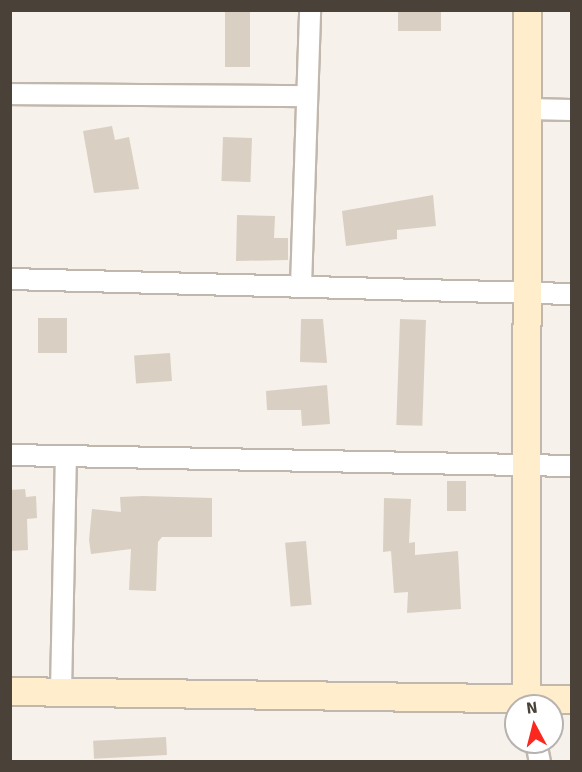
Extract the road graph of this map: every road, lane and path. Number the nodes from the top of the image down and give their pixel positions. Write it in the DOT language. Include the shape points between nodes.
graph roads {
  1 [pos="310,10"];
  2 [pos="527,10"];
  3 [pos="10,94"];
  4 [pos="307,96"];
  5 [pos="528,109"];
  6 [pos="572,110"];
  7 [pos="10,279"];
  8 [pos="301,286"];
  9 [pos="528,292"];
  10 [pos="572,294"];
  11 [pos="10,454"];
  12 [pos="66,459"];
  13 [pos="525,466"];
  14 [pos="572,466"];
  15 [pos="10,691"];
  16 [pos="61,691"];
  17 [pos="527,694"];
  18 [pos="504,701"];
  1 -- 4 [label="street"];
  2 -- 5 [label="street"];
  3 -- 4 [label="street"];
  4 -- 8 [label="street"];
  5 -- 6 [label="street"];
  5 -- 9 [label="street"];
  7 -- 8 [label="street"];
  8 -- 9 [label="street"];
  9 -- 10 [label="street"];
  9 -- 13 [label="street"];
  11 -- 12 [label="street"];
  12 -- 13 [label="street"];
  12 -- 16 [label="street"];
  13 -- 14 [label="street"];
  13 -- 17 [label="street"];
  15 -- 16 [label="street"];
  16 -- 18 [label="street"];
}
